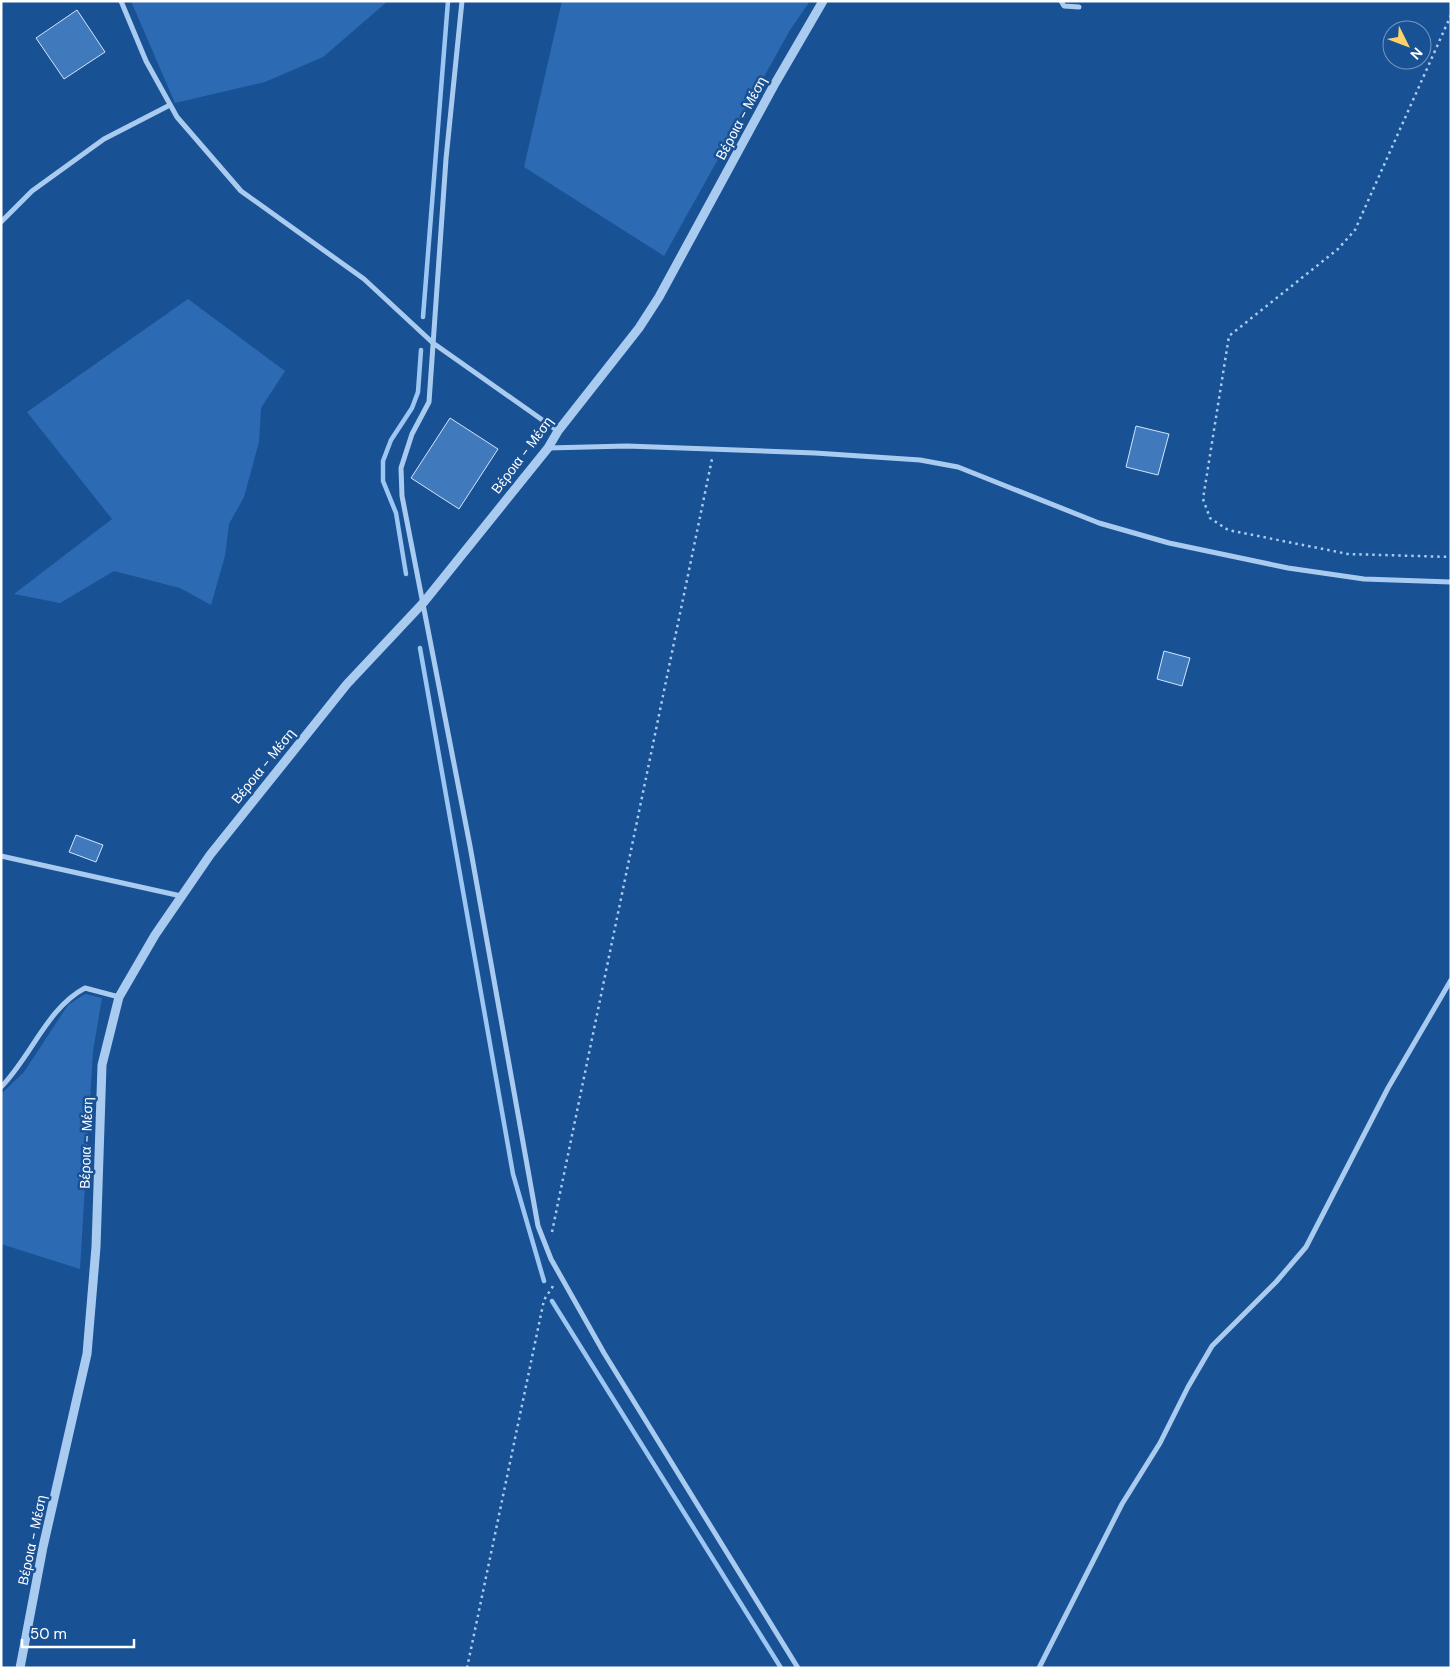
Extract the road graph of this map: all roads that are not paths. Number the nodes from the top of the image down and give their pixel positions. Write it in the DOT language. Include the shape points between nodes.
graph roads {
  1 [pos="121,1"];
  2 [pos="462,1"];
  3 [pos="824,1"];
  4 [pos="1061,1"];
  5 [pos="1079,6"];
  6 [pos="170,105"];
  7 [pos="1,222"];
  8 [pos="433,343"];
  9 [pos="558,431"];
  10 [pos="548,448"];
  11 [pos="1451,582"];
  12 [pos="424,602"];
  13 [pos="1,856"];
  14 [pos="182,896"];
  15 [pos="1451,980"];
  16 [pos="119,997"];
  17 [pos="1,1087"];
  18 [pos="20,1668"];
  19 [pos="798,1668"];
  20 [pos="1039,1668"];
  1 -- 6 [label="street" via="146,61"];
  2 -- 8 [label="street" via="446,159"];
  3 -- 9 [label="street, Βέροια - Μέση" via="658,297 621,351"];
  4 -- 5 [label="street" via="1064,6"];
  6 -- 7 [label="street" via="104,139 32,191"];
  6 -- 8 [label="street" via="241,191 364,279"];
  8 -- 9 [label="street"];
  8 -- 12 [label="street" via="429,402 412,434 400,468 402,496"];
  9 -- 10 [label="street, Βέροια - Μέση"];
  10 -- 11 [label="street" via="627,446 881,457 958,467 1099,523 1169,543 1288,568 1364,579"];
  10 -- 12 [label="street, Βέροια - Μέση"];
  12 -- 14 [label="street, Βέροια - Μέση" via="347,684 210,855"];
  12 -- 19 [label="street" via="536,1216 545,1243 604,1353"];
  13 -- 14 [label="street"];
  14 -- 16 [label="street, Βέροια - Μέση"];
  15 -- 20 [label="street" via="1388,1088 1306,1247 1212,1346 1160,1443 1122,1504"];
  16 -- 17 [label="street" via="85,988 70,996 21,1066"];
  16 -- 18 [label="street, Βέροια - Μέση" via="102,1065 96,1247 87,1354 43,1547"];
}
